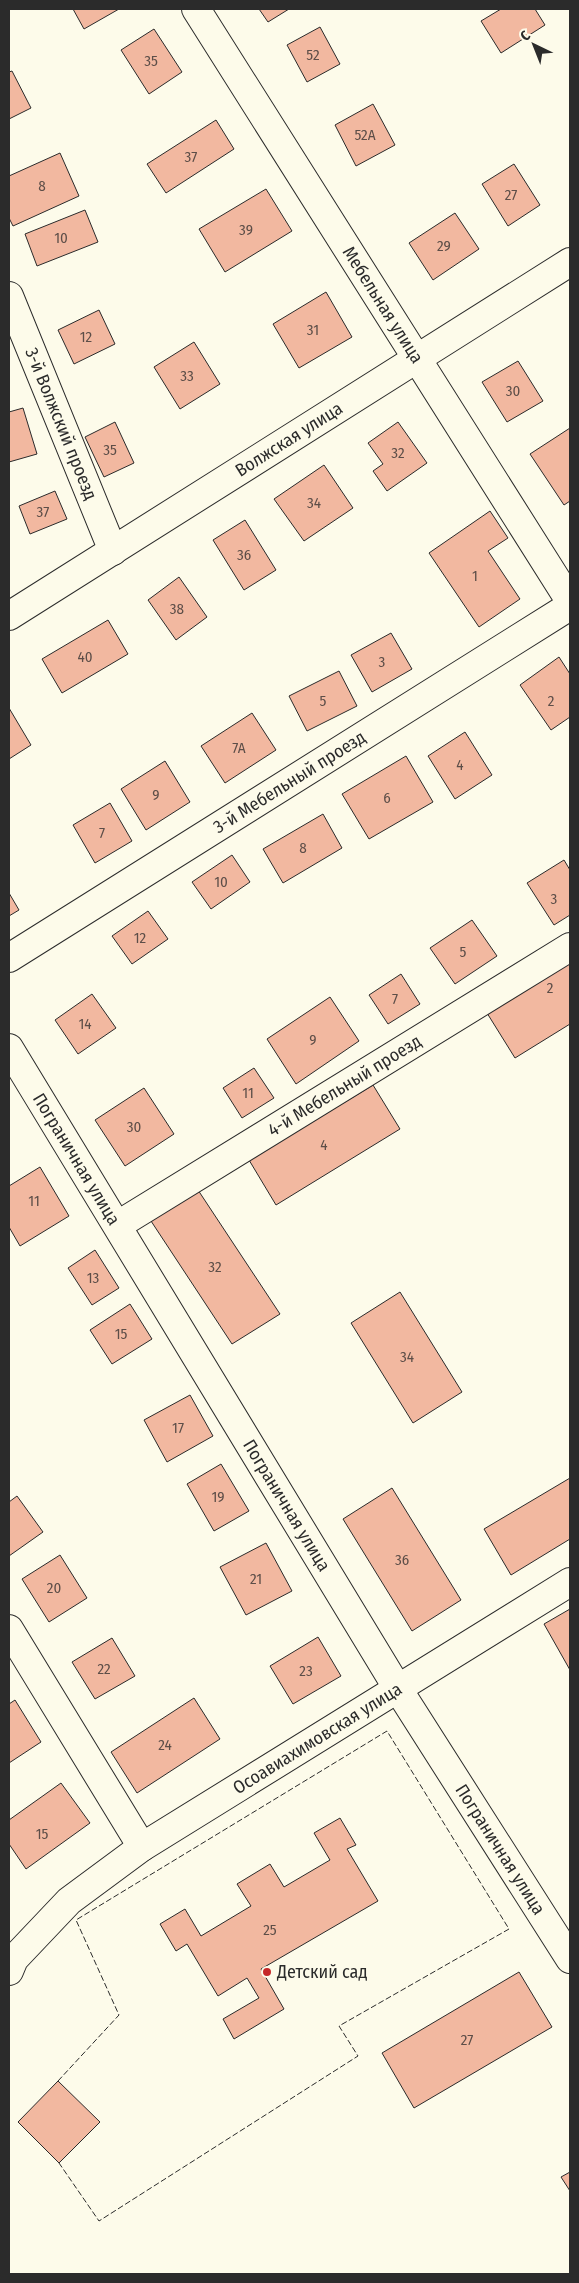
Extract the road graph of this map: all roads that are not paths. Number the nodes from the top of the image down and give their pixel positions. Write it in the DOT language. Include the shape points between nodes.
graph roads {
  1 [pos="196,9"];
  2 [pos="570,262"];
  3 [pos="9,296"];
  4 [pos="416,358"];
  5 [pos="113,551"];
  6 [pos="570,601"];
  7 [pos="570,606"];
  8 [pos="9,616"];
  9 [pos="570,947"];
  10 [pos="9,958"];
  11 [pos="9,1048"];
  12 [pos="118,1225"];
  13 [pos="570,1582"];
  14 [pos="9,1629"];
  15 [pos="398,1689"];
  16 [pos="142,1847"];
  17 [pos="570,1959"];
  18 [pos="9,1971"];
  1 -- 4 [label="street, Мебельная улица"];
  2 -- 4 [label="street, Волжская улица"];
  3 -- 5 [label="street, 3-й Волжский проезд"];
  4 -- 5 [label="street, Волжская улица"];
  4 -- 6 [label="street, Мебельная улица"];
  5 -- 8 [label="street, Волжская улица"];
  7 -- 10 [label="street, 3-й Мебельный проезд"];
  9 -- 12 [label="street, 4-й Мебельный проезд"];
  11 -- 12 [label="street, Пограничная улица"];
  12 -- 15 [label="street, Пограничная улица"];
  13 -- 15 [label="street, Осоавиахимовская улица"];
  14 -- 16 [label="street"];
  15 -- 16 [label="street, Осоавиахимовская улица"];
  15 -- 17 [label="street, Пограничная улица"];
  16 -- 18 [label="street, Осоавиахимовская улица" via="69,1900 14,1959"];
}
